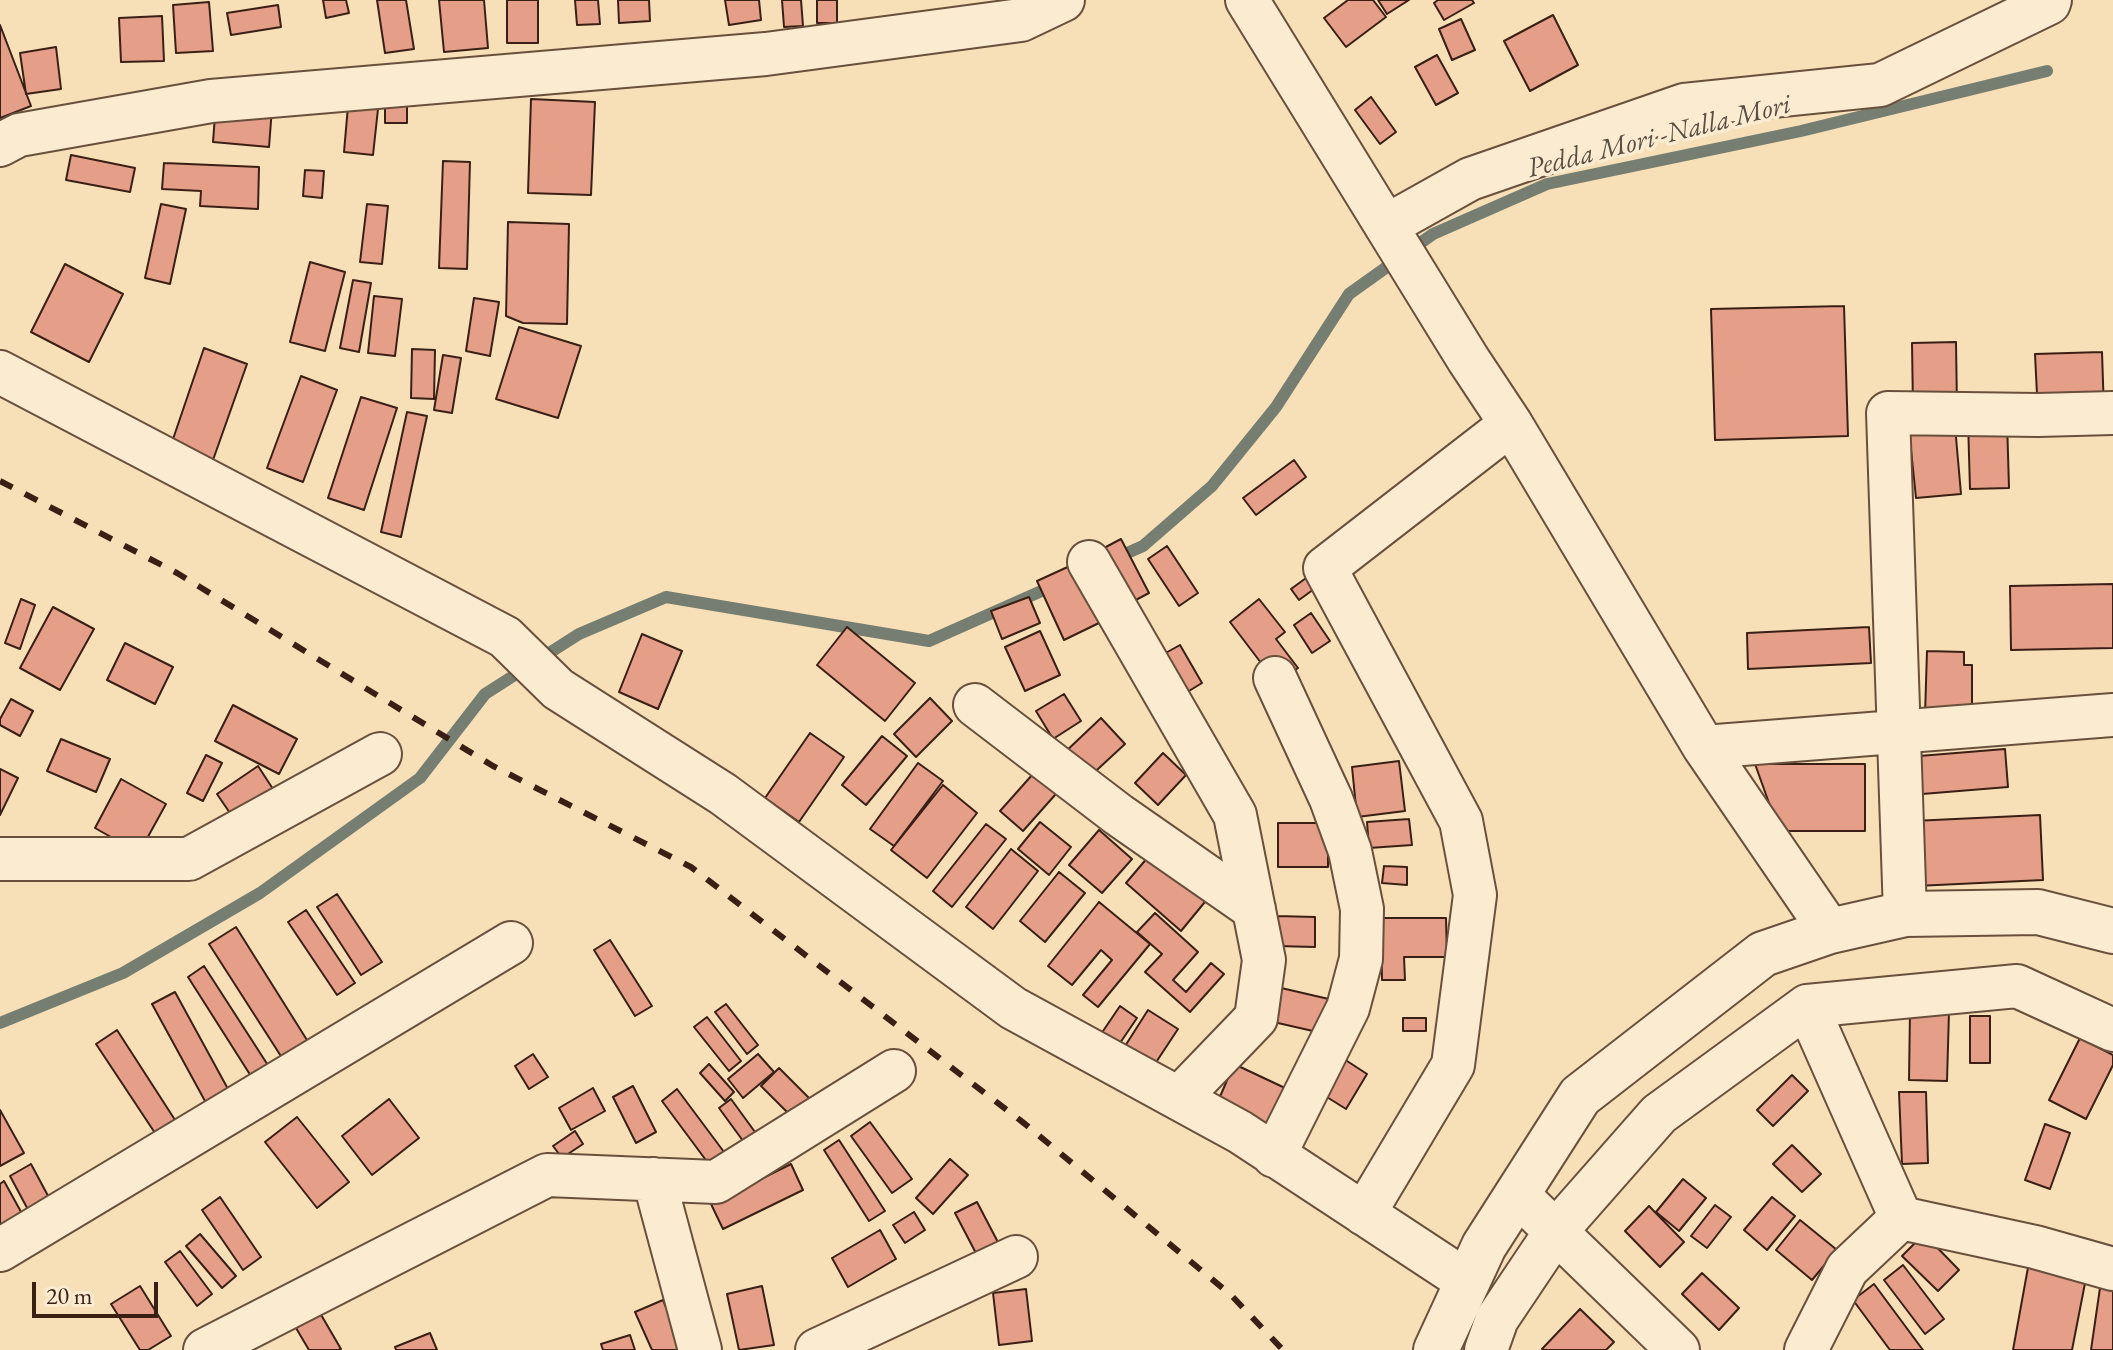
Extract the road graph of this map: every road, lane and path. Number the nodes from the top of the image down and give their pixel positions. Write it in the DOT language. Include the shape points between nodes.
graph roads {
  1 [pos="1063,0"];
  2 [pos="1247,0"];
  3 [pos="2050,0"];
  4 [pos="0,145"];
  5 [pos="1386,226"];
  6 [pos="0,372"];
  7 [pos="2113,413"];
  8 [pos="1511,424"];
  9 [pos="1089,562"];
  10 [pos="1275,678"];
  11 [pos="975,705"];
  12 [pos="2113,715"];
  13 [pos="1898,730"];
  14 [pos="1704,747"];
  15 [pos="380,754"];
  16 [pos="0,859"];
  17 [pos="1254,909"];
  18 [pos="1905,914"];
  19 [pos="1830,931"];
  20 [pos="2113,931"];
  21 [pos="511,943"];
  22 [pos="1807,1006"];
  23 [pos="2113,1030"];
  24 [pos="894,1071"];
  25 [pos="1179,1098"];
  26 [pos="1274,1156"];
  27 [pos="654,1179"];
  28 [pos="1517,1194"];
  29 [pos="1364,1214"];
  30 [pos="1901,1218"];
  31 [pos="1556,1231"];
  32 [pos="0,1250"];
  33 [pos="1016,1257"];
  34 [pos="2113,1269"];
  35 [pos="1468,1282"];
  36 [pos="870,1340"];
  37 [pos="205,1350"];
  38 [pos="700,1350"];
  39 [pos="817,1350"];
  40 [pos="1436,1350"];
  41 [pos="1486,1350"];
  42 [pos="1678,1350"];
  43 [pos="1806,1350"];
  1 -- 4 [label="street" via="1021,20 766,54 211,101 19,135"];
  2 -- 5 [label="street"];
  3 -- 5 [label="street" via="1880,85 1684,105 1470,179"];
  5 -- 8 [label="street"];
  6 -- 25 [label="street" via="505,637 558,689 723,794 1013,1008"];
  7 -- 13 [label="street" via="1888,413"];
  8 -- 14 [label="street"];
  8 -- 29 [label="street" via="1325,568 1461,821 1475,895 1453,1065"];
  9 -- 17 [label="street" via="1235,815"];
  10 -- 26 [label="street" via="1331,799 1350,851 1362,909 1361,959 1348,1008"];
  11 -- 17 [label="street"];
  12 -- 13 [label="street"];
  13 -- 14 [label="street"];
  13 -- 18 [label="street"];
  14 -- 19 [label="street"];
  15 -- 16 [label="street" via="189,859"];
  17 -- 25 [label="street" via="1264,960 1256,1018"];
  18 -- 19 [label="street"];
  18 -- 20 [label="street" via="2038,912"];
  19 -- 28 [label="street" via="1763,954 1580,1096"];
  21 -- 32 [label="street"];
  22 -- 23 [label="street" via="2017,986"];
  22 -- 30 [label="street"];
  22 -- 31 [label="street" via="1659,1114"];
  24 -- 27 [label="street" via="716,1182"];
  25 -- 26 [label="street"];
  26 -- 29 [label="street"];
  27 -- 37 [label="street" via="547,1175"];
  27 -- 38 [label="street"];
  28 -- 31 [label="street"];
  28 -- 35 [label="street"];
  29 -- 35 [label="street"];
  30 -- 34 [label="street"];
  30 -- 43 [label="street" via="1847,1269"];
  31 -- 41 [label="street" via="1497,1319"];
  31 -- 42 [label="street"];
  33 -- 36 [label="street"];
  35 -- 40 [label="street"];
  36 -- 39 [label="street"];
}
